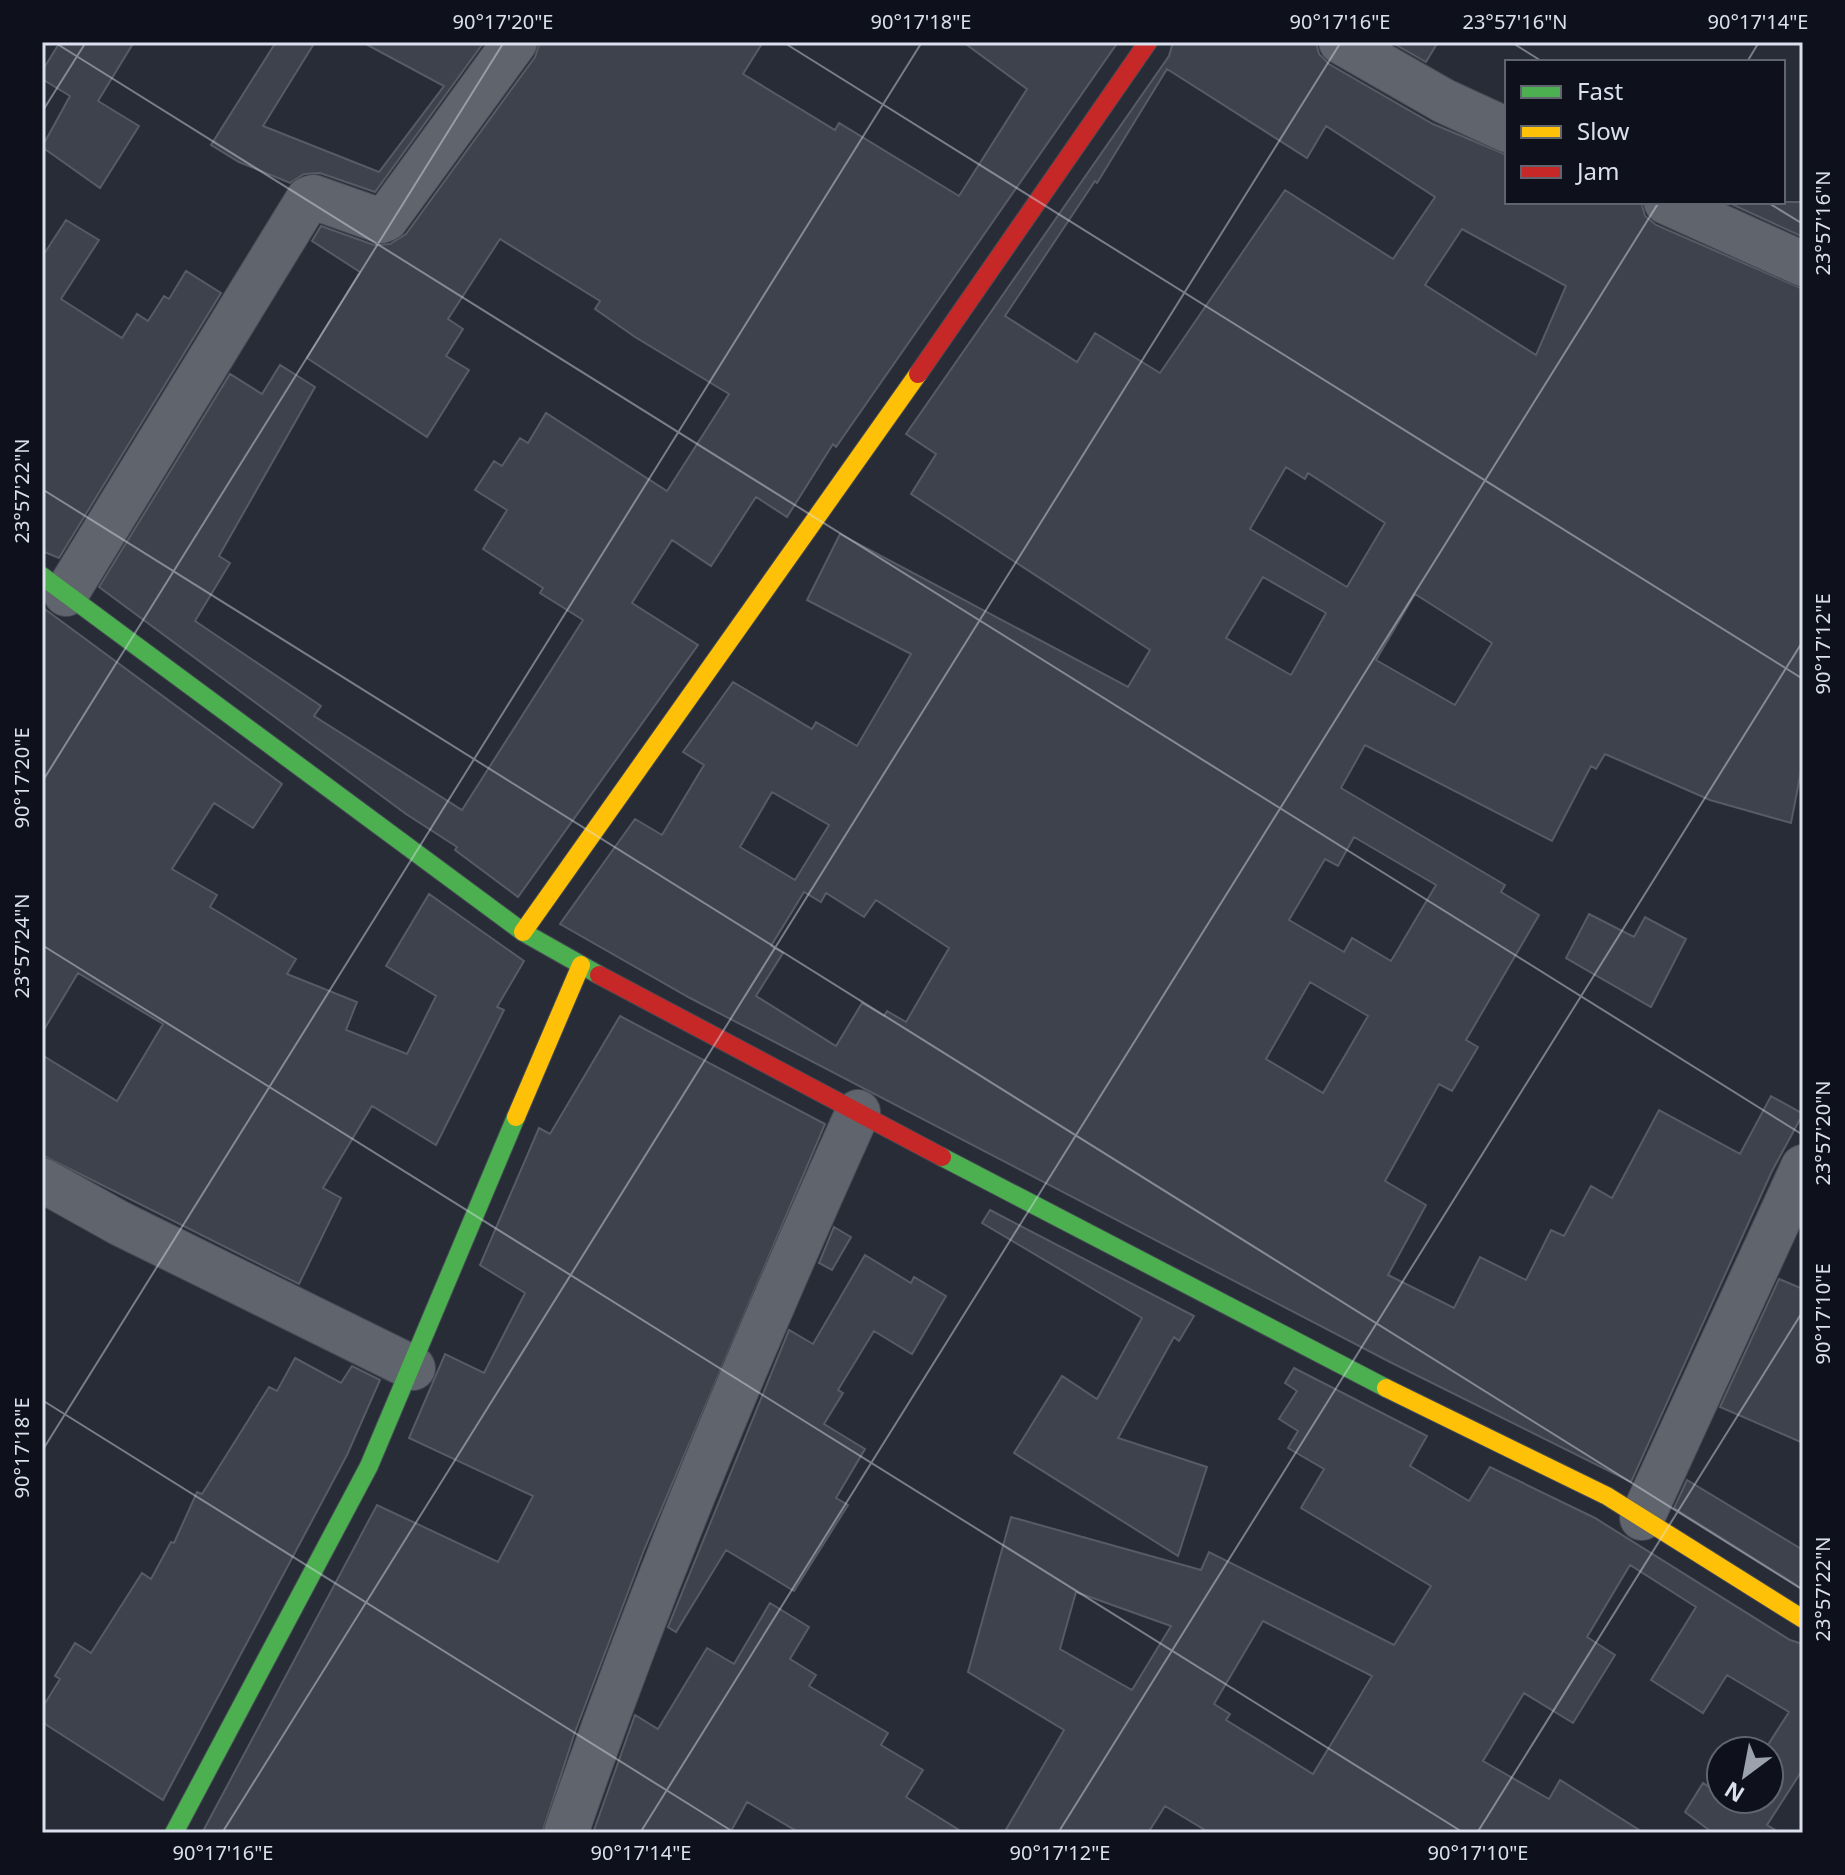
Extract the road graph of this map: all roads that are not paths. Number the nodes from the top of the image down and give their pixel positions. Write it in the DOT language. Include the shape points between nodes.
graph roads {
  1 [pos="515,42"];
  2 [pos="1148,42"];
  3 [pos="1341,42"];
  4 [pos="1505,129"];
  5 [pos="1670,204"];
  6 [pos="1803,264"];
  7 [pos="54,585"];
  8 [pos="523,932"];
  9 [pos="581,965"];
  10 [pos="858,1112"];
  11 [pos="1803,1167"];
  12 [pos="42,1180"];
  13 [pos="413,1368"];
  14 [pos="1642,1518"];
  15 [pos="1803,1619"];
  16 [pos="174,1833"];
  17 [pos="566,1833"];
  1 -- 7 [label="street" via="386,219 308,199"];
  2 -- 8 [label="street" via="730,645"];
  3 -- 4 [label="street"];
  5 -- 6 [label="street"];
  7 -- 8 [label="street"];
  8 -- 9 [label="street"];
  9 -- 10 [label="street"];
  9 -- 13 [label="street"];
  10 -- 14 [label="street"];
  10 -- 17 [label="street" via="705,1459"];
  11 -- 14 [label="street"];
  12 -- 13 [label="street"];
  13 -- 16 [label="street" via="329,1544"];
  14 -- 15 [label="street"];
}
